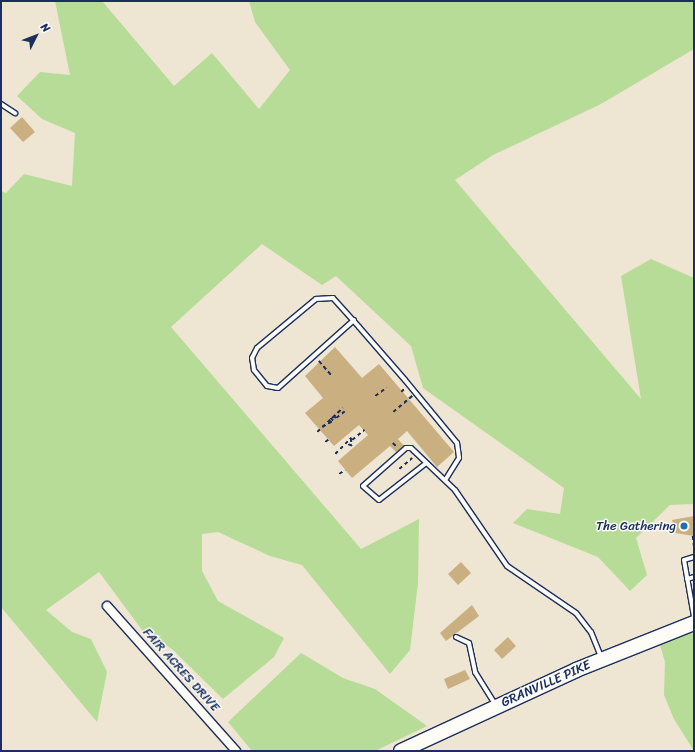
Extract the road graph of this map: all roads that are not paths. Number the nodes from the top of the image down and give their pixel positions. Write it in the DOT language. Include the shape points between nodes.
graph roads {
  1 [pos="1,104"];
  2 [pos="15,113"];
  3 [pos="354,320"];
  4 [pos="425,464"];
  5 [pos="445,480"];
  6 [pos="694,557"];
  7 [pos="694,577"];
  8 [pos="687,579"];
  9 [pos="107,606"];
  10 [pos="694,617"];
  11 [pos="694,623"];
  12 [pos="456,637"];
  13 [pos="602,660"];
  14 [pos="496,706"];
  15 [pos="236,751"];
  16 [pos="401,751"];
  1 -- 2 [label="lane"];
  3 -- 3 [label="lane" via="334,298 319,297 255,349 252,361 254,370 267,386 278,388"];
  3 -- 5 [label="lane" via="457,443 459,458"];
  4 -- 4 [label="lane" via="407,447 364,486 379,500"];
  4 -- 5 [label="lane"];
  5 -- 13 [label="lane" via="475,514 494,551 507,566 525,581 561,600 583,620"];
  6 -- 8 [label="lane" via="684,560"];
  7 -- 8 [label="lane"];
  8 -- 10 [label="lane"];
  9 -- 15 [label="street, FAIR ACRES DRIVE"];
  11 -- 13 [label="highway, GRANVILLE PIKE"];
  12 -- 14 [label="lane" via="469,643 475,672"];
  13 -- 14 [label="highway, GRANVILLE PIKE"];
  14 -- 16 [label="highway, GRANVILLE PIKE"];
}
